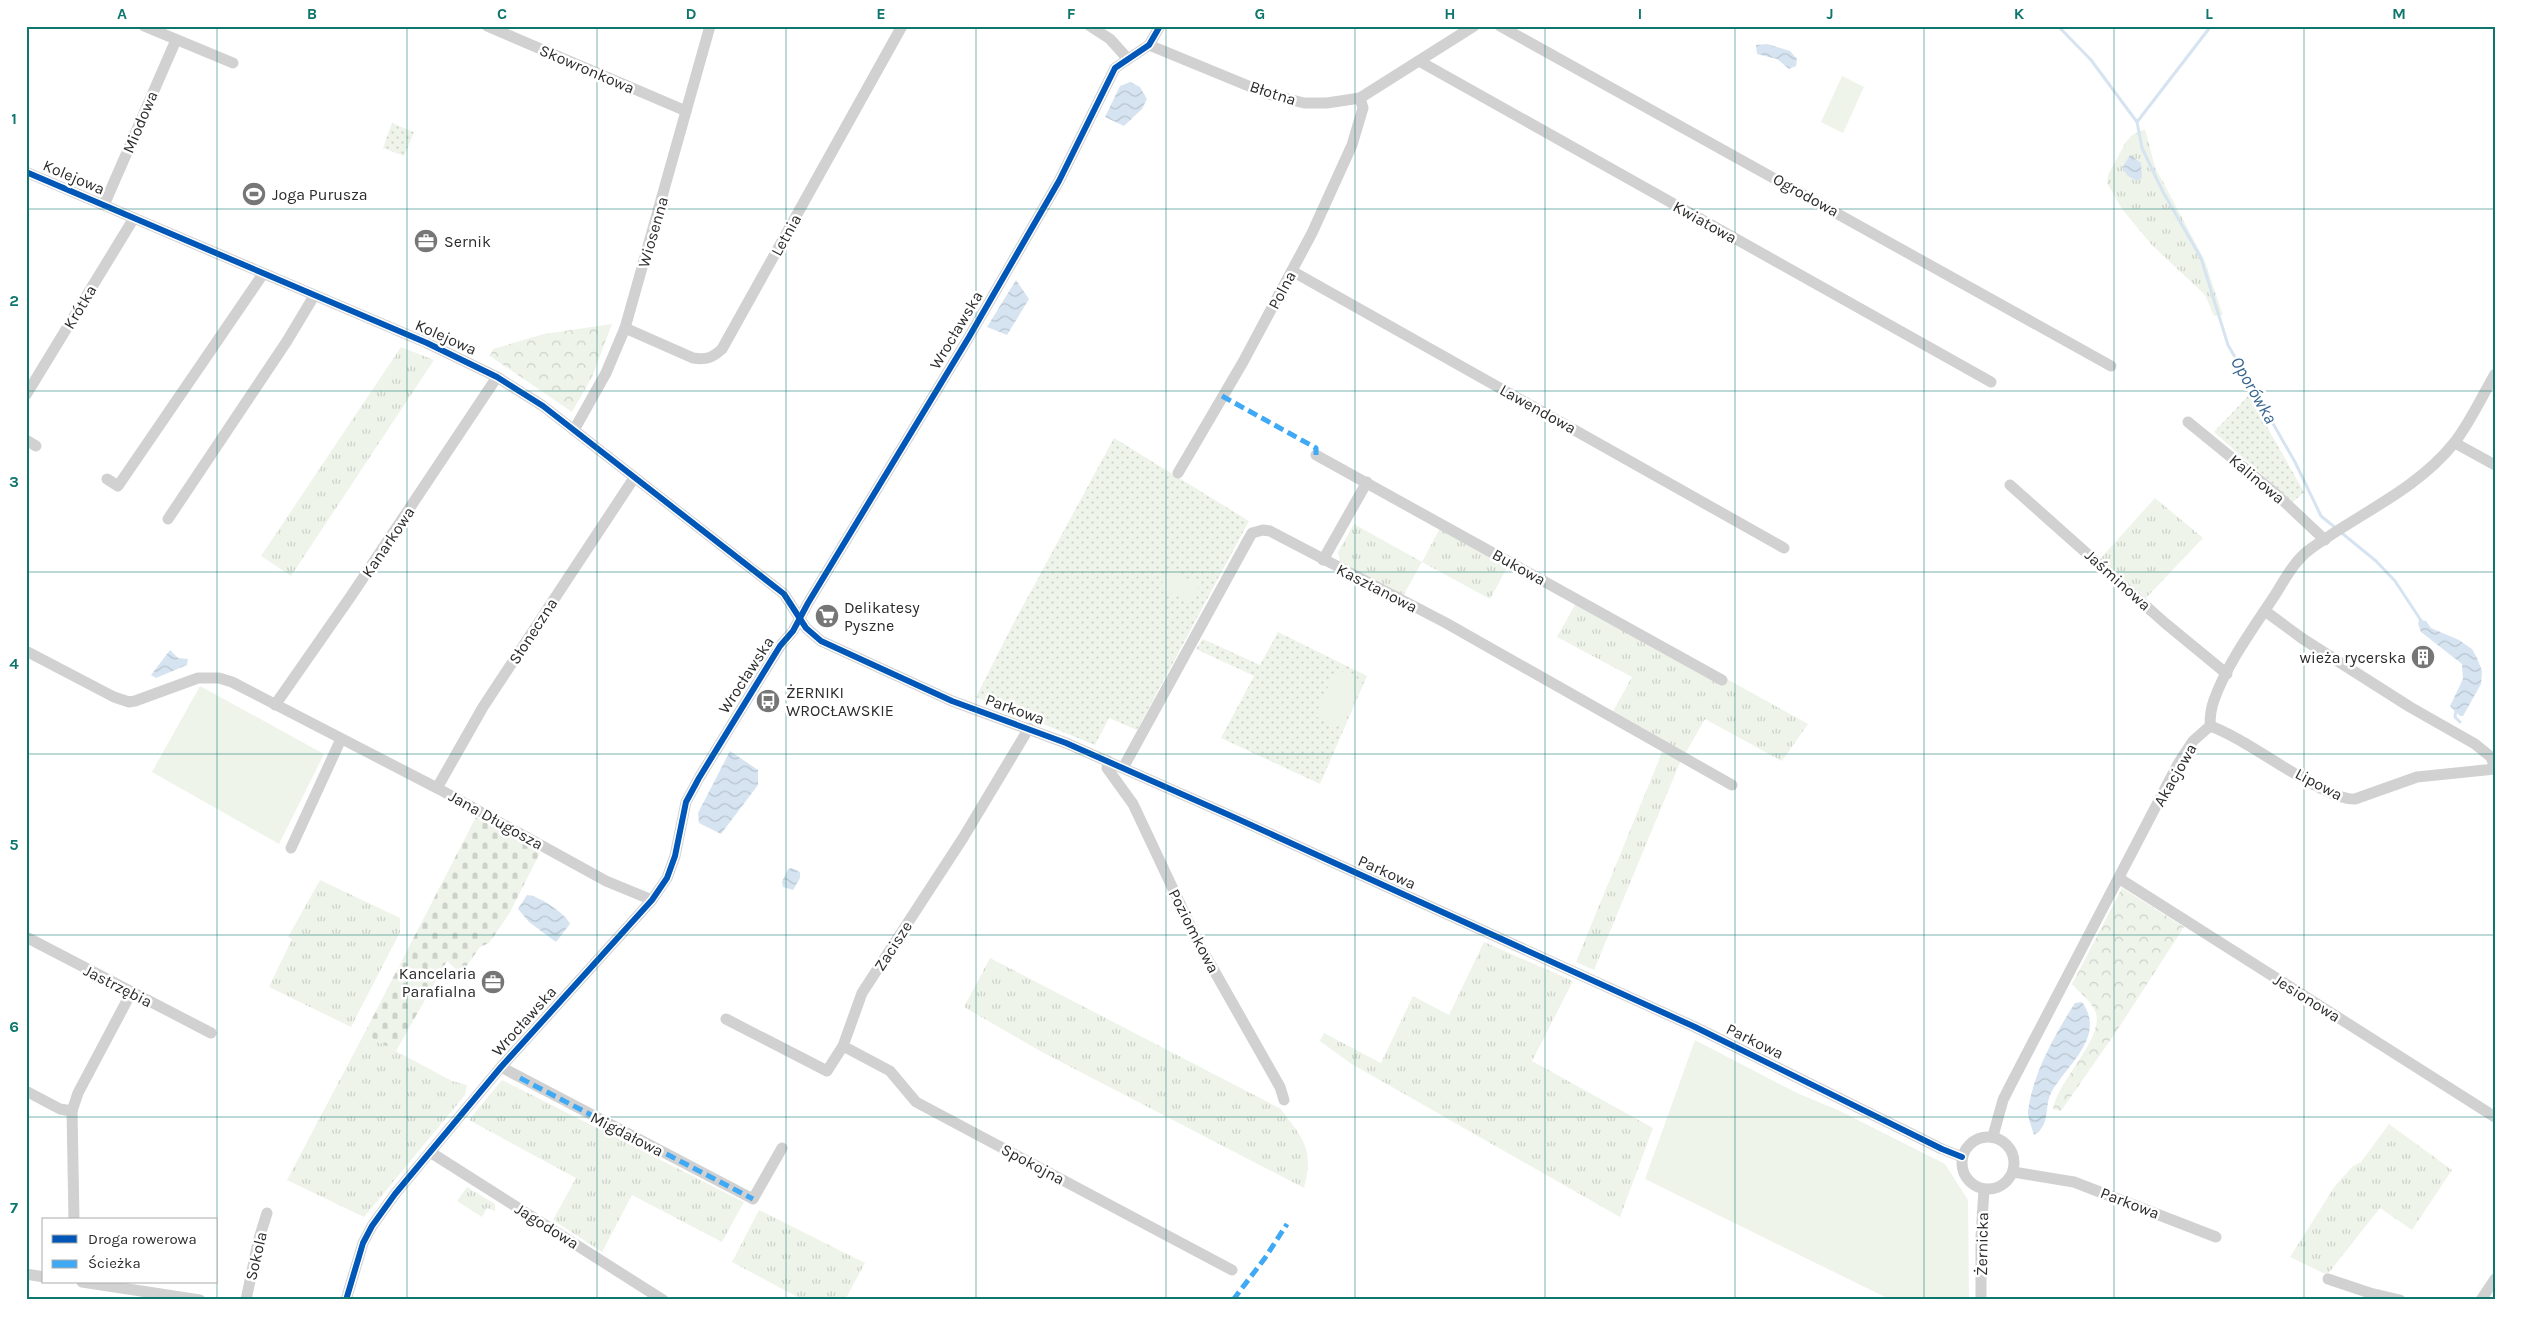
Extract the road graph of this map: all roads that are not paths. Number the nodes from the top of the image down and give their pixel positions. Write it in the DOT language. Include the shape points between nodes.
graph roads {
  1 [pos="144,26"];
  2 [pos="487,26"];
  3 [pos="710,26"];
  4 [pos="902,26"];
  5 [pos="1090,26"];
  6 [pos="1160,26"];
  7 [pos="1474,26"];
  8 [pos="1500,26"];
  9 [pos="176,40"];
  10 [pos="1149,44"];
  11 [pos="1127,58"];
  12 [pos="1419,61"];
  13 [pos="233,63"];
  14 [pos="1360,98"];
  15 [pos="686,111"];
  16 [pos="26,172"];
  17 [pos="104,205"];
  18 [pos="134,218"];
  19 [pos="1292,271"];
  20 [pos="263,274"];
  21 [pos="314,296"];
  22 [pos="625,328"];
  23 [pos="2111,366"];
  24 [pos="2495,374"];
  25 [pos="497,377"];
  26 [pos="1991,382"];
  27 [pos="26,395"];
  28 [pos="2188,422"];
  29 [pos="574,430"];
  30 [pos="2455,443"];
  31 [pos="1316,455"];
  32 [pos="2495,465"];
  33 [pos="1178,473"];
  34 [pos="634,478"];
  35 [pos="107,479"];
  36 [pos="1366,482"];
  37 [pos="2010,485"];
  38 [pos="168,519"];
  39 [pos="2334,535"];
  40 [pos="1784,548"];
  41 [pos="1324,560"];
  42 [pos="2265,611"];
  43 [pos="800,618"];
  44 [pos="26,651"];
  45 [pos="2227,674"];
  46 [pos="1722,680"];
  47 [pos="275,705"];
  48 [pos="2210,726"];
  49 [pos="1029,728"];
  50 [pos="340,739"];
  51 [pos="1108,761"];
  52 [pos="1123,768"];
  53 [pos="2495,768"];
  54 [pos="1732,785"];
  55 [pos="437,788"];
  56 [pos="291,848"];
  57 [pos="2120,879"];
  58 [pos="652,900"];
  59 [pos="26,937"];
  60 [pos="131,993"];
  61 [pos="726,1019"];
  62 [pos="211,1032"];
  63 [pos="843,1046"];
  64 [pos="501,1067"];
  65 [pos="26,1091"];
  66 [pos="1284,1100"];
  67 [pos="72,1111"];
  68 [pos="2495,1116"];
  69 [pos="1993,1136"];
  70 [pos="782,1148"];
  71 [pos="430,1152"];
  72 [pos="1962,1157"];
  73 [pos="2013,1172"];
  74 [pos="1984,1189"];
  75 [pos="266,1213"];
  76 [pos="74,1218"];
  77 [pos="2216,1237"];
  78 [pos="1232,1270"];
  79 [pos="26,1274"];
  80 [pos="42,1277"];
  81 [pos="2328,1279"];
  82 [pos="2495,1279"];
  83 [pos="95,1284"];
  84 [pos="200,1300"];
  85 [pos="246,1300"];
  86 [pos="346,1300"];
  87 [pos="663,1300"];
  88 [pos="1981,1300"];
  89 [pos="2400,1300"];
  90 [pos="2481,1300"];
  1 -- 9 [label="street"];
  2 -- 15 [label="street, Skowronkowa"];
  3 -- 15 [label="street, Wiosenna"];
  4 -- 22 [label="street, Letnia" via="722,349 705,360 693,358"];
  5 -- 11 [label="street" via="1110,39"];
  6 -- 10 [label="street"];
  7 -- 12 [label="street, Błotna"];
  8 -- 23 [label="street, Ogrodowa"];
  9 -- 13 [label="street"];
  9 -- 17 [label="street, Miodowa"];
  10 -- 11 [label="street, Wrocławska"];
  10 -- 14 [label="street, Błotna" via="1268,94 1290,100 1327,103"];
  11 -- 43 [label="street, Wrocławska" via="1115,68 1060,181"];
  12 -- 14 [label="street, Błotna"];
  12 -- 26 [label="street, Kwiatowa"];
  14 -- 19 [label="street, Polna" via="1362,108 1352,146"];
  15 -- 22 [label="street, Wiosenna"];
  16 -- 17 [label="street, Kolejowa"];
  17 -- 18 [label="street, Kolejowa"];
  18 -- 20 [label="street, Kolejowa"];
  18 -- 27 [label="street, Krótka"];
  19 -- 33 [label="street, Polna"];
  19 -- 40 [label="street, Lawendowa"];
  20 -- 21 [label="street, Kolejowa"];
  20 -- 35 [label="street" via="118,486"];
  21 -- 25 [label="street, Kolejowa"];
  21 -- 38 [label="street" via="288,341"];
  22 -- 29 [label="street, Wiosenna" via="606,373"];
  24 -- 30 [label="street"];
  25 -- 29 [label="street, Kolejowa"];
  25 -- 47 [label="street, Kanarkowa"];
  28 -- 39 [label="street, Kalinowa" via="2275,493"];
  29 -- 34 [label="street, Kolejowa"];
  30 -- 32 [label="street"];
  30 -- 39 [label="street" via="2415,479"];
  31 -- 36 [label="street, Bukowa"];
  34 -- 43 [label="street, Kolejowa" via="784,594"];
  34 -- 55 [label="street, Słoneczna" via="483,707"];
  36 -- 41 [label="street"];
  36 -- 46 [label="street, Bukowa"];
  37 -- 45 [label="street, Jaśminowa"];
  39 -- 42 [label="street" via="2307,551"];
  41 -- 52 [label="street, Kasztanowa" via="1270,531 1252,533"];
  41 -- 54 [label="street, Kasztanowa" via="1446,623"];
  42 -- 45 [label="street"];
  42 -- 53 [label="street, Lipowa" via="2303,639 2475,744 2491,757"];
  43 -- 49 [label="street, Parkowa" via="814,637 828,644 952,701"];
  43 -- 58 [label="street, Wrocławska" via="686,802 675,856 667,878"];
  44 -- 47 [label="street, Jana Długosza" via="129,702 198,678 210,677 232,682"];
  45 -- 48 [label="street" via="2214,699"];
  47 -- 50 [label="street, Jana Długosza"];
  48 -- 53 [label="street, Lipowa" via="2239,738 2325,791 2347,800 2355,800 2416,777"];
  48 -- 57 [label="street, Akacjowa" via="2194,741 2178,764"];
  49 -- 51 [label="street, Parkowa"];
  49 -- 63 [label="street, Zacisze" via="963,838 862,993"];
  50 -- 55 [label="street, Jana Długosza"];
  50 -- 56 [label="street"];
  51 -- 52 [label="street, Parkowa"];
  51 -- 66 [label="street, Poziomkowa" via="1107,768 1134,804 1199,944 1280,1087"];
  52 -- 72 [label="street, Parkowa" via="1695,1027"];
  55 -- 58 [label="street, Jana Długosza" via="606,881"];
  57 -- 68 [label="street, Jesionowa"];
  57 -- 69 [label="street, Akacjowa" via="2003,1100"];
  58 -- 64 [label="street, Wrocławska"];
  59 -- 60 [label="street, Jastrzębia"];
  60 -- 62 [label="street, Jastrzębia"];
  60 -- 67 [label="street" via="78,1093"];
  61 -- 63 [label="street, Zacisze" via="827,1071"];
  63 -- 78 [label="street, Spokojna" via="890,1071 916,1102"];
  64 -- 70 [label="street, Migdałowa" via="753,1199"];
  64 -- 71 [label="street, Wrocławska"];
  65 -- 67 [label="street"];
  67 -- 76 [label="street"];
  69 -- 72 [label="street" via="1971,1142"];
  69 -- 73 [label="street" via="2003,1140 2012,1153"];
  71 -- 86 [label="street, Wrocławska" via="372,1226 356,1263"];
  71 -- 87 [label="street, Jagodowa"];
  72 -- 74 [label="street" via="1961,1165 1967,1179"];
  73 -- 74 [label="street" via="2004,1184"];
  73 -- 77 [label="street, Parkowa" via="2074,1182"];
  74 -- 88 [label="street, Żernicka" via="1980,1236"];
  75 -- 85 [label="street, Sokola"];
  79 -- 80 [label="street"];
  81 -- 89 [label="street" via="2370,1294"];
  82 -- 90 [label="street"];
  83 -- 84 [label="street"];
}
